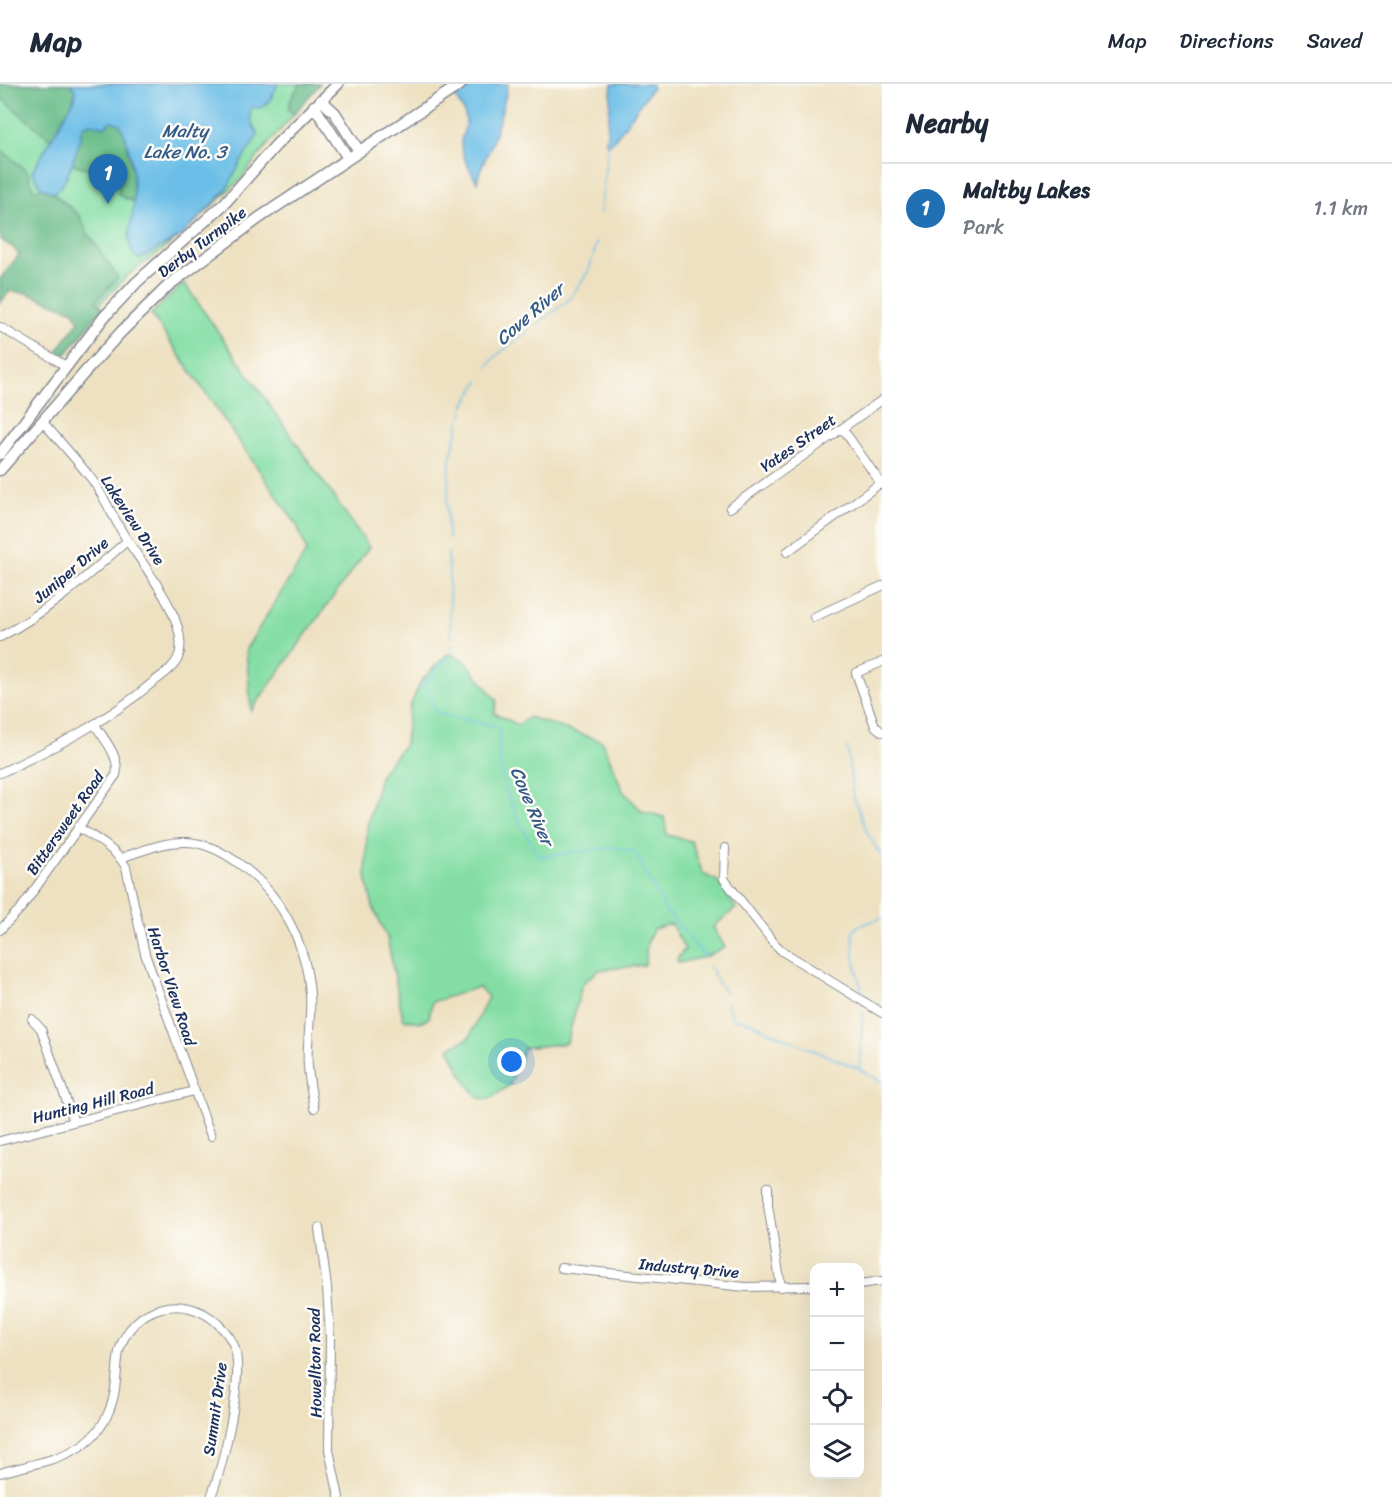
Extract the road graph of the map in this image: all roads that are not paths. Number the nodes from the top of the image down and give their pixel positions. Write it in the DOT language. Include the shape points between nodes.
graph roads {
  1 [pos="338,84"];
  2 [pos="461,84"];
  3 [pos="318,103"];
  4 [pos="359,151"];
  5 [pos="348,158"];
  6 [pos="0,327"];
  7 [pos="66,366"];
  8 [pos="882,400"];
  9 [pos="43,422"];
  10 [pos="843,429"];
  11 [pos="0,454"];
  12 [pos="0,470"];
  13 [pos="882,483"];
  14 [pos="730,508"];
  15 [pos="127,541"];
  16 [pos="787,552"];
  17 [pos="882,586"];
  18 [pos="814,617"];
  19 [pos="0,637"];
  20 [pos="882,662"];
  21 [pos="95,725"];
  22 [pos="881,732"];
  23 [pos="0,773"];
  24 [pos="78,826"];
  25 [pos="725,848"];
  26 [pos="121,858"];
  27 [pos="0,930"];
  28 [pos="882,1013"];
  29 [pos="32,1019"];
  30 [pos="194,1091"];
  31 [pos="314,1108"];
  32 [pos="74,1122"];
  33 [pos="211,1136"];
  34 [pos="0,1141"];
  35 [pos="768,1187"];
  36 [pos="319,1228"];
  37 [pos="561,1268"];
  38 [pos="882,1281"];
  39 [pos="864,1283"];
  40 [pos="810,1286"];
  41 [pos="781,1287"];
  42 [pos="0,1473"];
  43 [pos="211,1497"];
  44 [pos="339,1497"];
  1 -- 3 [label="highway, Derby Turnpike"];
  2 -- 4 [label="highway, Derby Turnpike"];
  3 -- 4 [label="highway" via="334,113"];
  3 -- 5 [label="highway"];
  3 -- 7 [label="highway, Derby Turnpike" via="224,204 137,282"];
  4 -- 5 [label="highway, Derby Turnpike"];
  5 -- 9 [label="highway, Derby Turnpike" via="231,237 169,285 114,340"];
  6 -- 7 [label="street"];
  7 -- 11 [label="highway, Derby Turnpike"];
  8 -- 10 [label="street, Yates Street"];
  9 -- 12 [label="highway, Derby Turnpike"];
  9 -- 15 [label="street, Lakeview Drive" via="94,482"];
  10 -- 13 [label="street"];
  10 -- 14 [label="street, Yates Street"];
  13 -- 16 [label="street"];
  15 -- 19 [label="street, Juniper Drive" via="63,596"];
  15 -- 21 [label="street, Lakeview Drive" via="154,577 170,608 177,628 179,655 172,666 132,700"];
  17 -- 18 [label="street"];
  20 -- 22 [label="street" via="856,673 875,726"];
  21 -- 23 [label="street"];
  21 -- 24 [label="street, Bittersweet Road" via="113,754 117,771"];
  24 -- 26 [label="street"];
  24 -- 27 [label="street, Bittersweet Road" via="22,907"];
  25 -- 28 [label="street" via="724,879 774,943"];
  26 -- 30 [label="street, Harbor View Road" via="145,954"];
  26 -- 31 [label="street" via="165,844 210,846 255,875 279,903 302,951 310,994 308,1067"];
  29 -- 32 [label="street" via="41,1029"];
  30 -- 32 [label="street, Hunting Hill Road"];
  30 -- 33 [label="street, Harbor View Road"];
  32 -- 34 [label="street, Hunting Hill Road"];
  35 -- 41 [label="street"];
  36 -- 44 [label="street, Howellton Road" via="330,1337 329,1450"];
  37 -- 41 [label="street, Industry Drive" via="722,1285"];
  38 -- 39 [label="street"];
  40 -- 41 [label="street, Industry Drive"];
  42 -- 43 [label="street, Summit Drive" via="62,1457 93,1436 110,1410 121,1342 130,1329 153,1311 194,1308 225,1329 236,1352 226,1443"];
}
